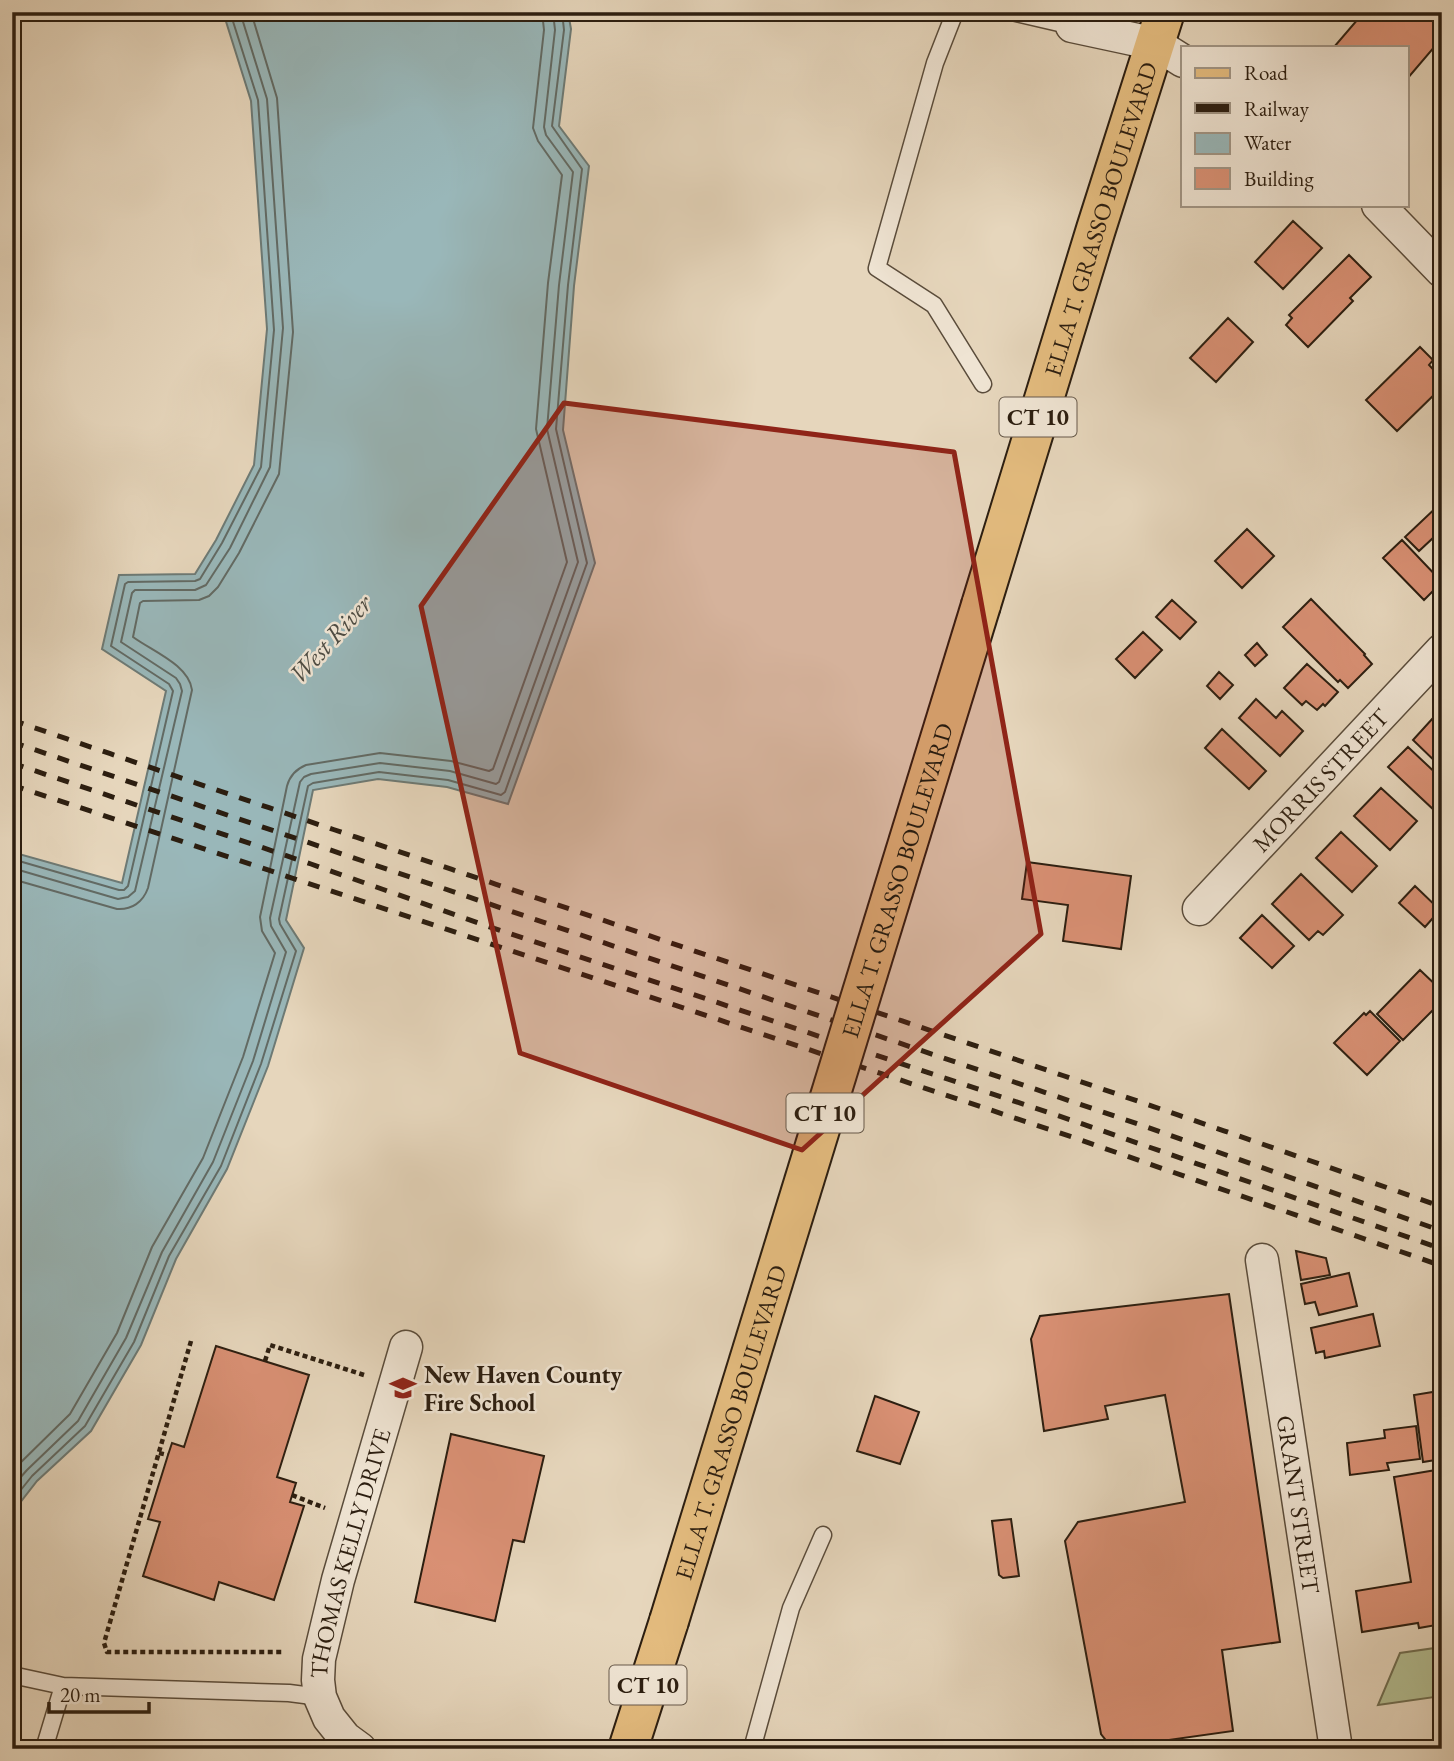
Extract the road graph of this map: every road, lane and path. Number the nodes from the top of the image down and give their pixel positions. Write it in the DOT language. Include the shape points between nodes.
graph roads {
  1 [pos="955,12"];
  2 [pos="1012,12"];
  3 [pos="1072,26"];
  4 [pos="1168,39"];
  5 [pos="1379,206"];
  6 [pos="1442,271"];
  7 [pos="983,384"];
  8 [pos="1442,650"];
  9 [pos="1199,909"];
  10 [pos="1262,1259"];
  11 [pos="191,1341"];
  12 [pos="406,1347"];
  13 [pos="265,1362"];
  14 [pos="364,1375"];
  15 [pos="159,1452"];
  16 [pos="168,1455"];
  17 [pos="292,1494"];
  18 [pos="325,1508"];
  19 [pos="823,1535"];
  20 [pos="284,1653"];
  21 [pos="12,1675"];
  22 [pos="63,1686"];
  23 [pos="320,1697"];
  24 [pos="44,1749"];
  25 [pos="360,1749"];
  26 [pos="628,1749"];
  27 [pos="752,1749"];
  28 [pos="1336,1749"];
  1 -- 7 [label="lane" via="935,63 877,268 934,305"];
  2 -- 3 [label="lane"];
  3 -- 4 [label="street"];
  4 -- 26 [label="main road, ELLA T. GRASSO BOULEVARD / CT 10, bridge" via="1096,229"];
  5 -- 6 [label="street"];
  8 -- 9 [label="street, MORRIS STREET"];
  10 -- 28 [label="street, GRANT STREET"];
  11 -- 15 [label="path"];
  12 -- 23 [label="street, THOMAS KELLY DRIVE" via="338,1580 319,1659"];
  13 -- 14 [label="path" via="270,1345"];
  15 -- 16 [label="path"];
  15 -- 20 [label="path" via="104,1643 107,1652"];
  17 -- 18 [label="path"];
  19 -- 27 [label="lane" via="791,1608"];
  21 -- 22 [label="lane"];
  22 -- 23 [label="lane"];
  22 -- 24 [label="lane"];
  23 -- 25 [label="street, THOMAS KELLY DRIVE" via="329,1718"];
}
